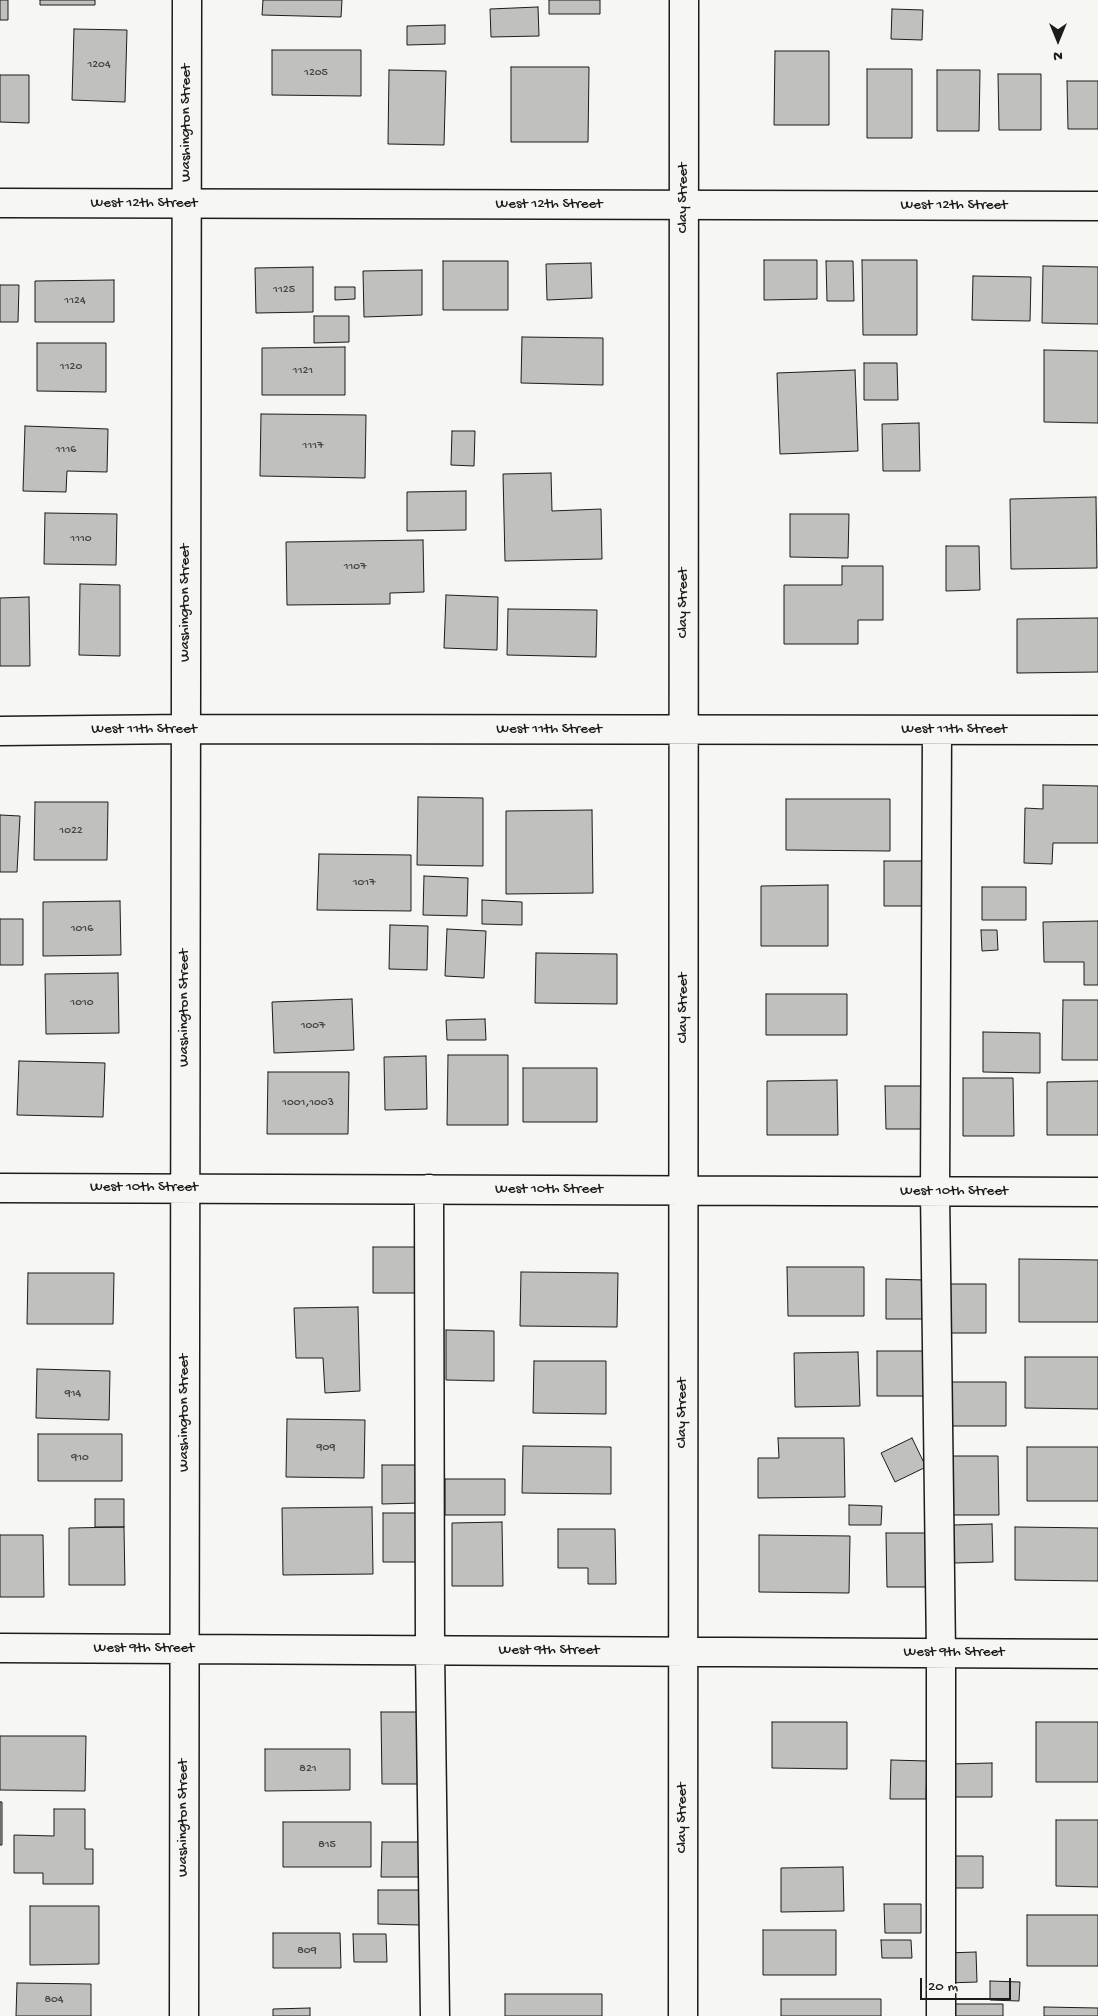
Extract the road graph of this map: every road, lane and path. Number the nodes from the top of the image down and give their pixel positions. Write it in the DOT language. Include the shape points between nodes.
graph roads {
  1 [pos="187,0"];
  2 [pos="684,0"];
  3 [pos="0,203"];
  4 [pos="186,204"];
  5 [pos="684,206"];
  6 [pos="1098,206"];
  7 [pos="186,729"];
  8 [pos="684,730"];
  9 [pos="937,730"];
  10 [pos="1098,730"];
  11 [pos="0,731"];
  12 [pos="0,1188"];
  13 [pos="185,1188"];
  14 [pos="430,1189"];
  15 [pos="683,1190"];
  16 [pos="935,1192"];
  17 [pos="1098,1192"];
  18 [pos="0,1648"];
  19 [pos="184,1649"];
  20 [pos="430,1651"];
  21 [pos="683,1652"];
  22 [pos="941,1653"];
  23 [pos="1098,1654"];
  24 [pos="184,2016"];
  25 [pos="435,2016"];
  26 [pos="683,2016"];
  27 [pos="941,2016"];
  1 -- 4 [label="street, Washington Street"];
  2 -- 5 [label="street, Clay Street"];
  3 -- 4 [label="street, West 12th Street"];
  4 -- 5 [label="street, West 12th Street"];
  4 -- 7 [label="street, Washington Street"];
  5 -- 6 [label="street, West 12th Street"];
  5 -- 8 [label="street, Clay Street"];
  7 -- 8 [label="street, West 11th Street"];
  7 -- 11 [label="street, West 11th Street"];
  7 -- 13 [label="street, Washington Street"];
  8 -- 9 [label="street, West 11th Street"];
  8 -- 15 [label="street, Clay Street"];
  9 -- 10 [label="street, West 11th Street"];
  9 -- 16 [label="street"];
  12 -- 13 [label="street, West 10th Street"];
  13 -- 14 [label="street, West 10th Street"];
  13 -- 19 [label="street, Washington Street"];
  14 -- 15 [label="street, West 10th Street"];
  14 -- 20 [label="street"];
  15 -- 16 [label="street, West 10th Street"];
  15 -- 21 [label="street, Clay Street"];
  16 -- 17 [label="street, West 10th Street"];
  16 -- 22 [label="street"];
  18 -- 19 [label="street, West 9th Street"];
  19 -- 20 [label="street, West 9th Street"];
  19 -- 24 [label="street, Washington Street"];
  20 -- 21 [label="street, West 9th Street"];
  20 -- 25 [label="street"];
  21 -- 22 [label="street, West 9th Street"];
  21 -- 26 [label="street, Clay Street"];
  22 -- 23 [label="street, West 9th Street"];
  22 -- 27 [label="street"];
}
